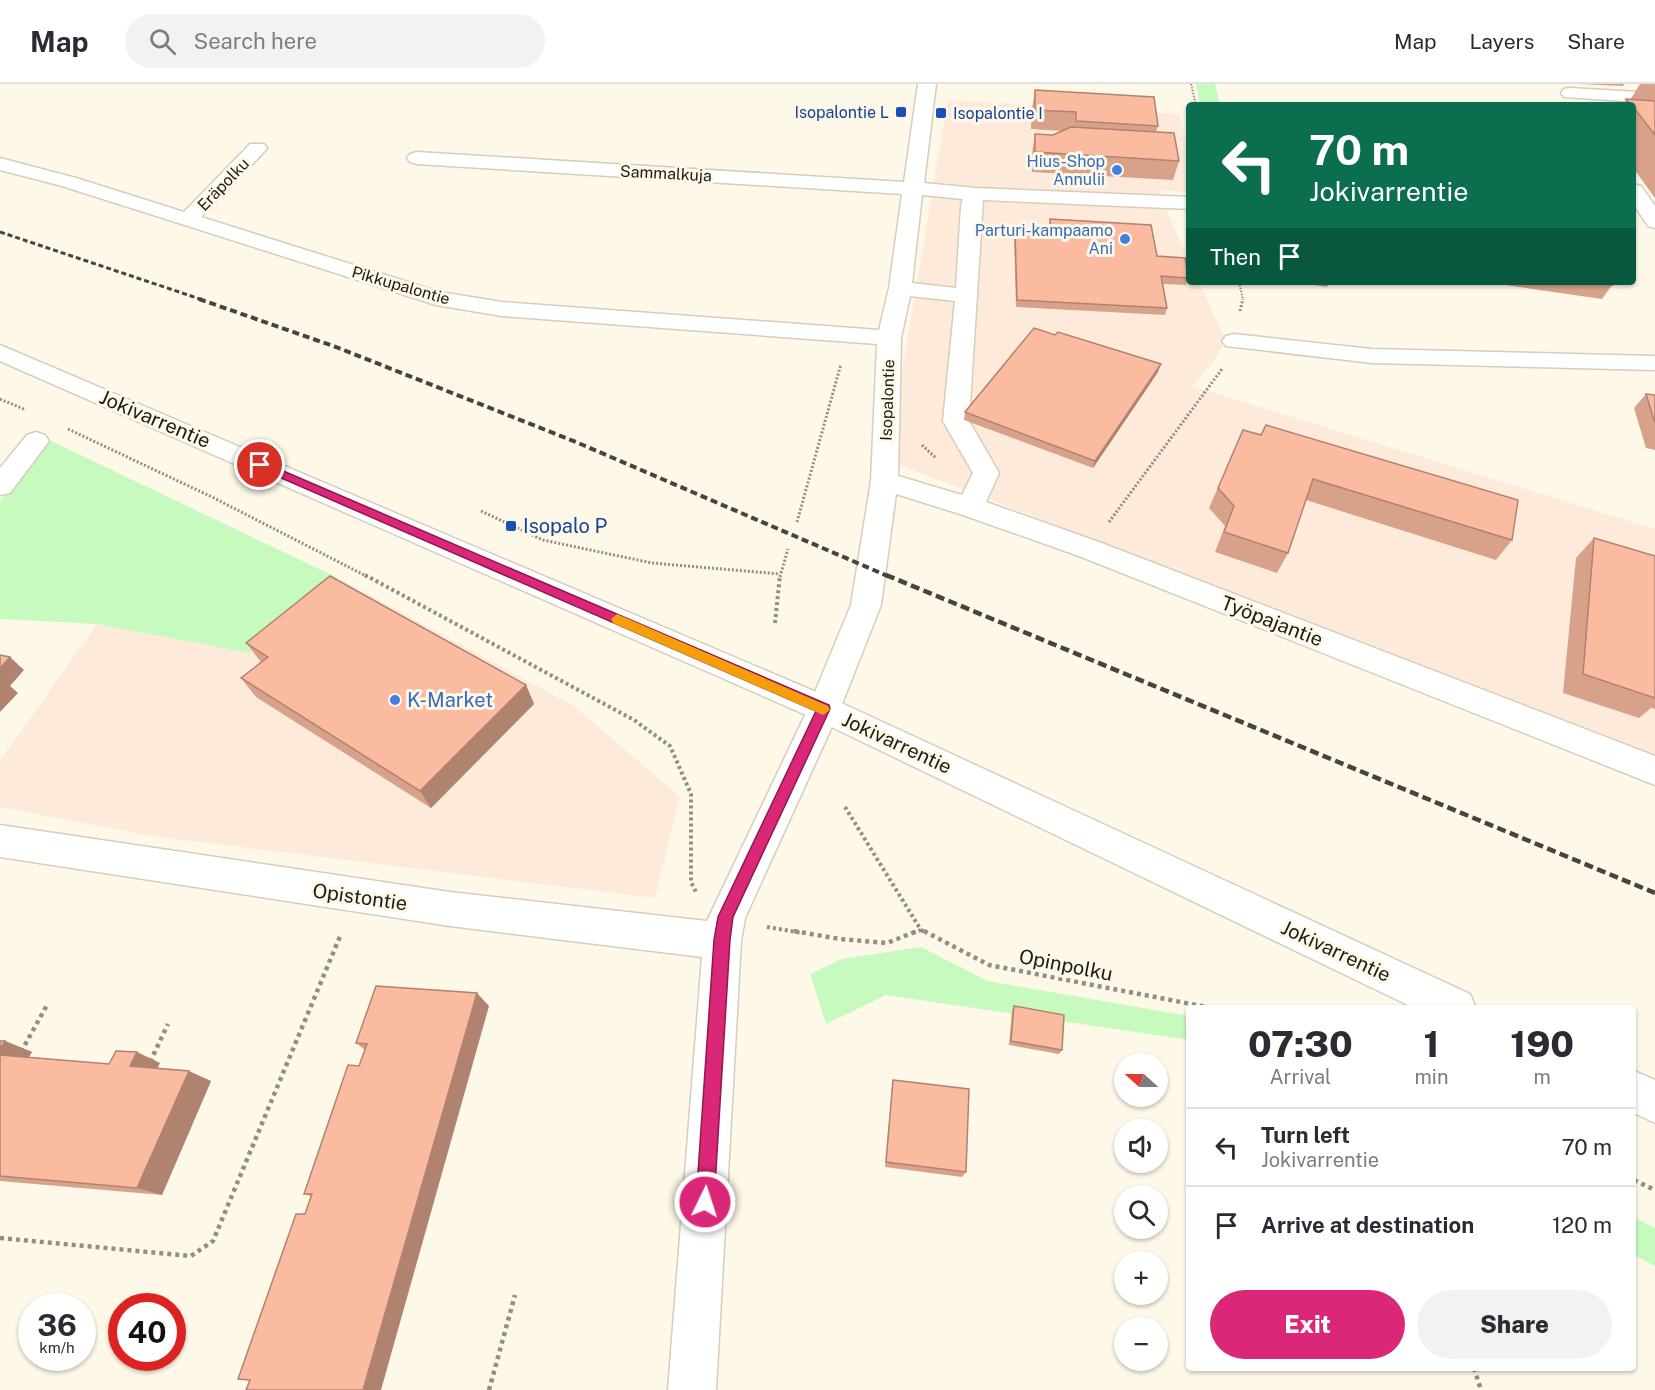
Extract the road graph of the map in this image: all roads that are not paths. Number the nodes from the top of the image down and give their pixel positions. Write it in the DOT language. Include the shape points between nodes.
graph roads {
  1 [pos="927,84"];
  2 [pos="1570,94"];
  3 [pos="1655,98"];
  4 [pos="257,148"];
  5 [pos="417,158"];
  6 [pos="0,164"];
  7 [pos="915,189"];
  8 [pos="1636,193"];
  9 [pos="975,194"];
  10 [pos="1186,203"];
  11 [pos="188,219"];
  12 [pos="1636,224"];
  13 [pos="1655,224"];
  14 [pos="900,288"];
  15 [pos="967,296"];
  16 [pos="889,338"];
  17 [pos="1234,341"];
  18 [pos="0,352"];
  19 [pos="1655,363"];
  20 [pos="36,441"];
  21 [pos="884,481"];
  22 [pos="0,486"];
  23 [pos="970,507"];
  24 [pos="824,709"];
  25 [pos="1655,771"];
  26 [pos="0,841"];
  27 [pos="724,929"];
  28 [pos="1450,1005"];
  29 [pos="1636,1093"];
  30 [pos="1655,1102"];
  31 [pos="692,1390"];
  1 -- 7 [label="main road, Isopalontie"];
  2 -- 3 [label="main road"];
  4 -- 11 [label="main road, Eräpolku"];
  5 -- 7 [label="main road, Sammalkuja"];
  6 -- 11 [label="main road, Pikkupalontie"];
  7 -- 9 [label="main road, Sammalkuja"];
  7 -- 14 [label="main road, Isopalontie"];
  8 -- 13 [label="main road"];
  9 -- 10 [label="main road, Sammalkuja"];
  9 -- 15 [label="main road" via="971,206"];
  11 -- 16 [label="main road, Pikkupalontie" via="436,298 502,309"];
  12 -- 13 [label="main road"];
  14 -- 15 [label="main road"];
  14 -- 16 [label="main road, Isopalontie"];
  15 -- 23 [label="main road" via="956,421 986,473"];
  16 -- 21 [label="main road, Isopalontie"];
  17 -- 19 [label="main road" via="1372,356"];
  18 -- 24 [label="main road, Jokivarrentie"];
  20 -- 22 [label="main road"];
  21 -- 23 [label="main road, Työpajantie"];
  21 -- 24 [label="main road, Isopalontie" via="866,605"];
  23 -- 25 [label="main road, Työpajantie" via="1089,549"];
  24 -- 27 [label="main road, Isopalontie"];
  24 -- 28 [label="main road, Jokivarrentie"];
  26 -- 27 [label="main road, Opistontie" via="356,897 613,930"];
  27 -- 31 [label="main road"];
  29 -- 30 [label="main road"];
}
